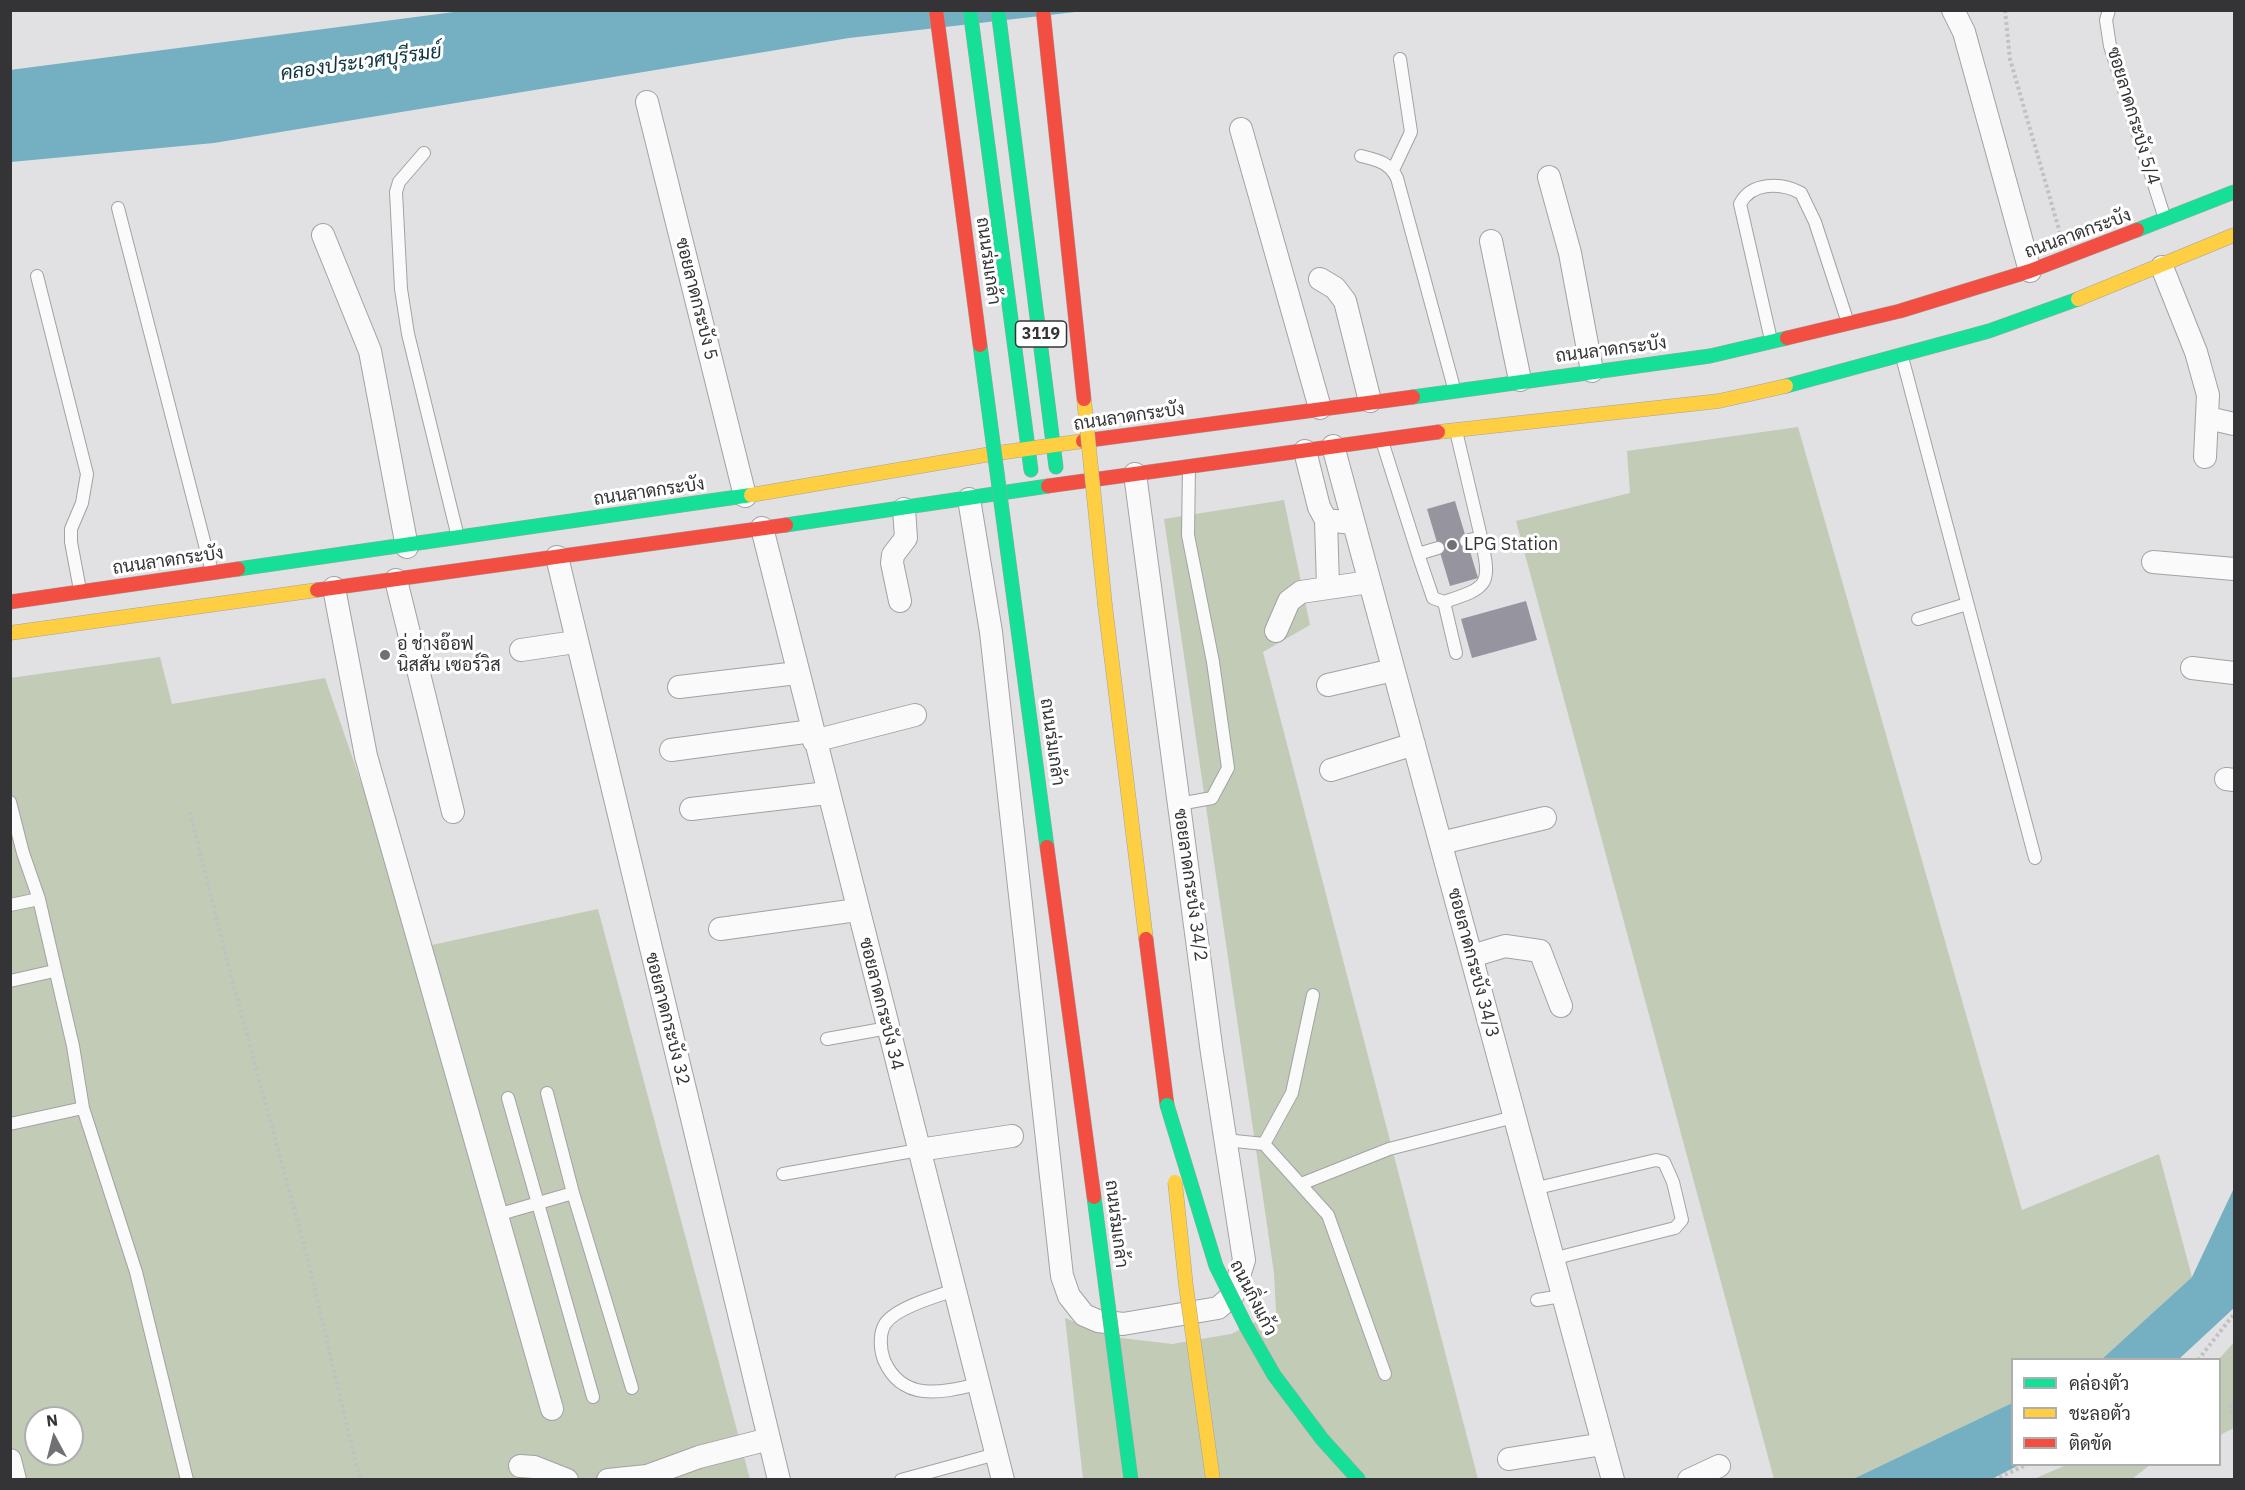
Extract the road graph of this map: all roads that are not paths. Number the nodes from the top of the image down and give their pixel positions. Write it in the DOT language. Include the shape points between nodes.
graph roads {
  1 [pos="936,10"];
  2 [pos="970,10"];
  3 [pos="998,10"];
  4 [pos="1043,10"];
  5 [pos="1953,10"];
  6 [pos="2109,10"];
  7 [pos="1400,59"];
  8 [pos="647,102"];
  9 [pos="1241,129"];
  10 [pos="424,153"];
  11 [pos="1361,156"];
  12 [pos="1393,170"];
  13 [pos="1549,177"];
  14 [pos="2235,192"];
  15 [pos="118,208"];
  16 [pos="2165,221"];
  17 [pos="323,235"];
  18 [pos="2235,235"];
  19 [pos="1491,241"];
  20 [pos="2162,267"];
  21 [pos="2030,271"];
  22 [pos="37,276"];
  23 [pos="1320,279"];
  24 [pos="1848,323"];
  25 [pos="1772,341"];
  26 [pos="1902,357"];
  27 [pos="1592,371"];
  28 [pos="1520,380"];
  29 [pos="1454,389"];
  30 [pos="1370,400"];
  31 [pos="1320,408"];
  32 [pos="2208,418"];
  33 [pos="2235,424"];
  34 [pos="1456,430"];
  35 [pos="1382,441"];
  36 [pos="1054,446"];
  37 [pos="1333,446"];
  38 [pos="1027,448"];
  39 [pos="1305,451"];
  40 [pos="2205,457"];
  41 [pos="1189,466"];
  42 [pos="1135,474"];
  43 [pos="1058,484"];
  44 [pos="1035,487"];
  45 [pos="745,496"];
  46 [pos="969,499"];
  47 [pos="904,509"];
  48 [pos="1326,519"];
  49 [pos="1352,523"];
  50 [pos="762,528"];
  51 [pos="1481,537"];
  52 [pos="458,538"];
  53 [pos="1466,541"];
  54 [pos="407,547"];
  55 [pos="1438,548"];
  56 [pos="1418,554"];
  57 [pos="557,557"];
  58 [pos="2153,562"];
  59 [pos="2235,569"];
  60 [pos="213,573"];
  61 [pos="396,580"];
  62 [pos="1369,582"];
  63 [pos="1328,586"];
  64 [pos="334,588"];
  65 [pos="80,592"];
  66 [pos="900,601"];
  67 [pos="10,602"];
  68 [pos="1444,602"];
  69 [pos="1967,604"];
  70 [pos="1918,619"];
  71 [pos="1276,631"];
  72 [pos="10,633"];
  73 [pos="575,642"];
  74 [pos="521,650"];
  75 [pos="1456,653"];
  76 [pos="2192,668"];
  77 [pos="1393,670"];
  78 [pos="2235,673"];
  79 [pos="797,674"];
  80 [pos="1329,686"];
  81 [pos="679,687"];
  82 [pos="915,715"];
  83 [pos="813,736"];
  84 [pos="1413,744"];
  85 [pos="671,750"];
  86 [pos="1331,770"];
  87 [pos="827,793"];
  88 [pos="10,802"];
  89 [pos="1179,804"];
  90 [pos="691,809"];
  91 [pos="453,812"];
  92 [pos="1545,818"];
  93 [pos="1441,843"];
  94 [pos="17,855"];
  95 [pos="2035,858"];
  96 [pos="39,899"];
  97 [pos="10,905"];
  98 [pos="857,910"];
  99 [pos="720,929"];
  100 [pos="1472,956"];
  101 [pos="54,971"];
  102 [pos="10,981"];
  103 [pos="1313,995"];
  104 [pos="1561,1006"];
  105 [pos="888,1028"];
  106 [pos="826,1039"];
  107 [pos="547,1093"];
  108 [pos="508,1098"];
  109 [pos="1167,1105"];
  110 [pos="83,1108"];
  111 [pos="1514,1117"];
  112 [pos="10,1124"];
  113 [pos="1012,1136"];
  114 [pos="1225,1140"];
  115 [pos="1264,1144"];
  116 [pos="919,1150"];
  117 [pos="783,1174"];
  118 [pos="1301,1184"];
  119 [pos="1533,1189"];
  120 [pos="573,1193"];
  121 [pos="540,1203"];
  122 [pos="497,1215"];
  123 [pos="1552,1259"];
  124 [pos="954,1290"];
  125 [pos="1562,1296"];
  126 [pos="1537,1300"];
  127 [pos="1386,1374"];
  128 [pos="978,1384"];
  129 [pos="632,1388"];
  130 [pos="593,1397"];
  131 [pos="552,1408"];
  132 [pos="769,1439"];
  133 [pos="1603,1444"];
  134 [pos="996,1454"];
  135 [pos="1509,1459"];
  136 [pos="10,1460"];
  137 [pos="1719,1466"];
  138 [pos="531,1471"];
  139 [pos="15,1479"];
  140 [pos="187,1479"];
  141 [pos="567,1479"];
  142 [pos="608,1479"];
  143 [pos="779,1479"];
  144 [pos="901,1479"];
  145 [pos="1003,1479"];
  146 [pos="1131,1479"];
  147 [pos="1213,1479"];
  148 [pos="1359,1479"];
  149 [pos="1613,1479"];
  150 [pos="1689,1479"];
  1 -- 146 [label="main road, ถนนร่มเกล้า, bridge"];
  2 -- 38 [label="main road, ถนนร่มเกล้า / 3119"];
  3 -- 36 [label="main road, 3119"];
  4 -- 109 [label="main road, bridge" via="1107,617"];
  5 -- 21 [label="street" via="1964,32"];
  6 -- 16 [label="lane, ซอยลาดกระบัง 5/4" via="2106,20 2110,46"];
  7 -- 12 [label="lane" via="1411,132"];
  8 -- 45 [label="street, ซอยลาดกระบัง 5"];
  9 -- 31 [label="street"];
  10 -- 52 [label="lane" via="399,182 396,192 400,277 413,361"];
  11 -- 12 [label="lane" via="1380,160"];
  12 -- 29 [label="lane"];
  13 -- 27 [label="street" via="1570,253"];
  14 -- 16 [label="main road, ถนนลาดกระบัง"];
  15 -- 60 [label="lane"];
  16 -- 21 [label="main road, ถนนลาดกระบัง"];
  17 -- 54 [label="street" via="370,351"];
  18 -- 20 [label="main road"];
  19 -- 28 [label="street"];
  20 -- 26 [label="main road" via="1989,331"];
  20 -- 32 [label="street" via="2196,352 2208,395"];
  21 -- 24 [label="main road, ถนนลาดกระบัง"];
  22 -- 65 [label="lane" via="87,474 82,503 71,529"];
  23 -- 30 [label="street" via="1346,301"];
  24 -- 25 [label="main road, ถนนลาดกระบัง"];
  24 -- 25 [label="lane" via="1815,222 1801,193 1777,184 1764,187 1744,195 1740,204"];
  25 -- 27 [label="main road, ถนนลาดกระบัง" via="1711,361"];
  26 -- 34 [label="main road" via="1718,395"];
  26 -- 69 [label="lane"];
  27 -- 28 [label="main road, ถนนลาดกระบัง"];
  28 -- 29 [label="main road, ถนนลาดกระบัง"];
  29 -- 30 [label="main road, ถนนลาดกระบัง"];
  30 -- 31 [label="main road, ถนนลาดกระบัง"];
  31 -- 36 [label="main road, ถนนลาดกระบัง"];
  32 -- 33 [label="street"];
  32 -- 40 [label="street"];
  34 -- 35 [label="main road"];
  34 -- 51 [label="lane"];
  35 -- 37 [label="main road"];
  35 -- 56 [label="lane"];
  36 -- 38 [label="main road, ถนนลาดกระบัง"];
  36 -- 43 [label="main road"];
  37 -- 39 [label="main road"];
  37 -- 49 [label="street, ซอยลาดกระบัง 34/3"];
  38 -- 44 [label="main road, ถนนร่มเกล้า"];
  38 -- 45 [label="main road, ถนนลาดกระบัง"];
  39 -- 41 [label="main road"];
  39 -- 48 [label="street" via="1319,507"];
  41 -- 42 [label="main road"];
  41 -- 89 [label="lane" via="1188,535 1228,768 1212,798"];
  42 -- 43 [label="main road"];
  42 -- 89 [label="street, ซอยลาดกระบัง 34/2"];
  43 -- 44 [label="main road"];
  44 -- 46 [label="main road"];
  45 -- 52 [label="main road, ถนนลาดกระบัง"];
  46 -- 47 [label="main road"];
  46 -- 114 [label="street, ซอยลาดกระบัง 34/2" via="991,632 1062,1276 1069,1296 1084,1315 1123,1324 1218,1308 1233,1295 1244,1260"];
  47 -- 50 [label="main road"];
  47 -- 66 [label="street" via="906,538 893,555 892,563"];
  48 -- 49 [label="street"];
  48 -- 63 [label="street"];
  49 -- 62 [label="street, ซอยลาดกระบัง 34/3"];
  50 -- 57 [label="main road"];
  50 -- 79 [label="street, ซอยลาดกระบัง 34"];
  51 -- 53 [label="lane"];
  51 -- 68 [label="lane" via="1487,578 1483,586"];
  52 -- 54 [label="main road, ถนนลาดกระบัง"];
  54 -- 60 [label="main road, ถนนลาดกระบัง"];
  55 -- 56 [label="lane"];
  56 -- 68 [label="lane" via="1433,598"];
  57 -- 61 [label="main road"];
  57 -- 73 [label="street, ซอยลาดกระบัง 32"];
  58 -- 59 [label="street"];
  60 -- 65 [label="main road, ถนนลาดกระบัง"];
  61 -- 64 [label="main road"];
  61 -- 91 [label="street"];
  62 -- 63 [label="street"];
  62 -- 77 [label="street, ซอยลาดกระบัง 34/3"];
  63 -- 71 [label="street" via="1300,592 1289,601"];
  64 -- 72 [label="main road"];
  64 -- 122 [label="street" via="366,756"];
  65 -- 67 [label="main road, ถนนลาดกระบัง"];
  68 -- 75 [label="lane"];
  69 -- 70 [label="lane"];
  69 -- 95 [label="lane"];
  73 -- 74 [label="street"];
  73 -- 132 [label="street, ซอยลาดกระบัง 32"];
  76 -- 78 [label="street"];
  77 -- 80 [label="street"];
  77 -- 84 [label="street, ซอยลาดกระบัง 34/3"];
  79 -- 81 [label="street"];
  79 -- 83 [label="street, ซอยลาดกระบัง 34"];
  82 -- 83 [label="street"];
  83 -- 85 [label="street"];
  83 -- 87 [label="street, ซอยลาดกระบัง 34"];
  84 -- 86 [label="street"];
  84 -- 93 [label="street, ซอยลาดกระบัง 34/3"];
  87 -- 90 [label="street"];
  87 -- 98 [label="street, ซอยลาดกระบัง 34"];
  88 -- 94 [label="lane"];
  89 -- 114 [label="street, ซอยลาดกระบัง 34/2"];
  92 -- 93 [label="street"];
  93 -- 100 [label="street, ซอยลาดกระบัง 34/3"];
  94 -- 96 [label="lane"];
  96 -- 97 [label="lane"];
  96 -- 101 [label="lane"];
  98 -- 99 [label="street"];
  98 -- 105 [label="street, ซอยลาดกระบัง 34"];
  100 -- 104 [label="street" via="1505,946 1540,951"];
  100 -- 111 [label="street, ซอยลาดกระบัง 34/3"];
  101 -- 102 [label="lane"];
  101 -- 110 [label="lane" via="73,1046"];
  103 -- 115 [label="lane" via="1292,1093"];
  105 -- 106 [label="lane"];
  105 -- 116 [label="street, ซอยลาดกระบัง 34"];
  107 -- 120 [label="lane"];
  108 -- 121 [label="lane"];
  109 -- 147 [label="main road, bridge" via="1186,1286"];
  109 -- 148 [label="main road, ถนนกิ่งแก้ว, bridge" via="1216,1266 1246,1326 1274,1375 1322,1439"];
  110 -- 112 [label="lane"];
  110 -- 140 [label="lane" via="136,1272"];
  111 -- 118 [label="lane" via="1389,1149"];
  111 -- 119 [label="street, ซอยลาดกระบัง 34/3"];
  113 -- 116 [label="street"];
  114 -- 115 [label="lane"];
  115 -- 118 [label="lane"];
  116 -- 117 [label="lane"];
  116 -- 124 [label="street, ซอยลาดกระบัง 34"];
  118 -- 127 [label="lane" via="1328,1215"];
  119 -- 123 [label="street, ซอยลาดกระบัง 34/3"];
  119 -- 123 [label="lane" via="1656,1160 1664,1162 1673,1182 1682,1220 1675,1228"];
  120 -- 121 [label="lane"];
  120 -- 129 [label="lane"];
  121 -- 122 [label="lane"];
  121 -- 130 [label="lane"];
  122 -- 131 [label="street"];
  123 -- 125 [label="street, ซอยลาดกระบัง 34/3"];
  124 -- 128 [label="street, ซอยลาดกระบัง 34"];
  124 -- 128 [label="lane" via="899,1312 885,1323 880,1339 883,1357 903,1387 931,1392"];
  125 -- 126 [label="lane"];
  125 -- 133 [label="street, ซอยลาดกระบัง 34/3"];
  128 -- 134 [label="street, ซอยลาดกระบัง 34"];
  132 -- 142 [label="street" via="699,1456 647,1476"];
  132 -- 143 [label="street, ซอยลาดกระบัง 32"];
  133 -- 135 [label="street"];
  133 -- 149 [label="street, ซอยลาดกระบัง 34/3"];
  134 -- 144 [label="lane"];
  134 -- 145 [label="street, ซอยลาดกระบัง 34"];
  136 -- 139 [label="street"];
  137 -- 150 [label="street"];
  138 -- 141 [label="street"];
}
